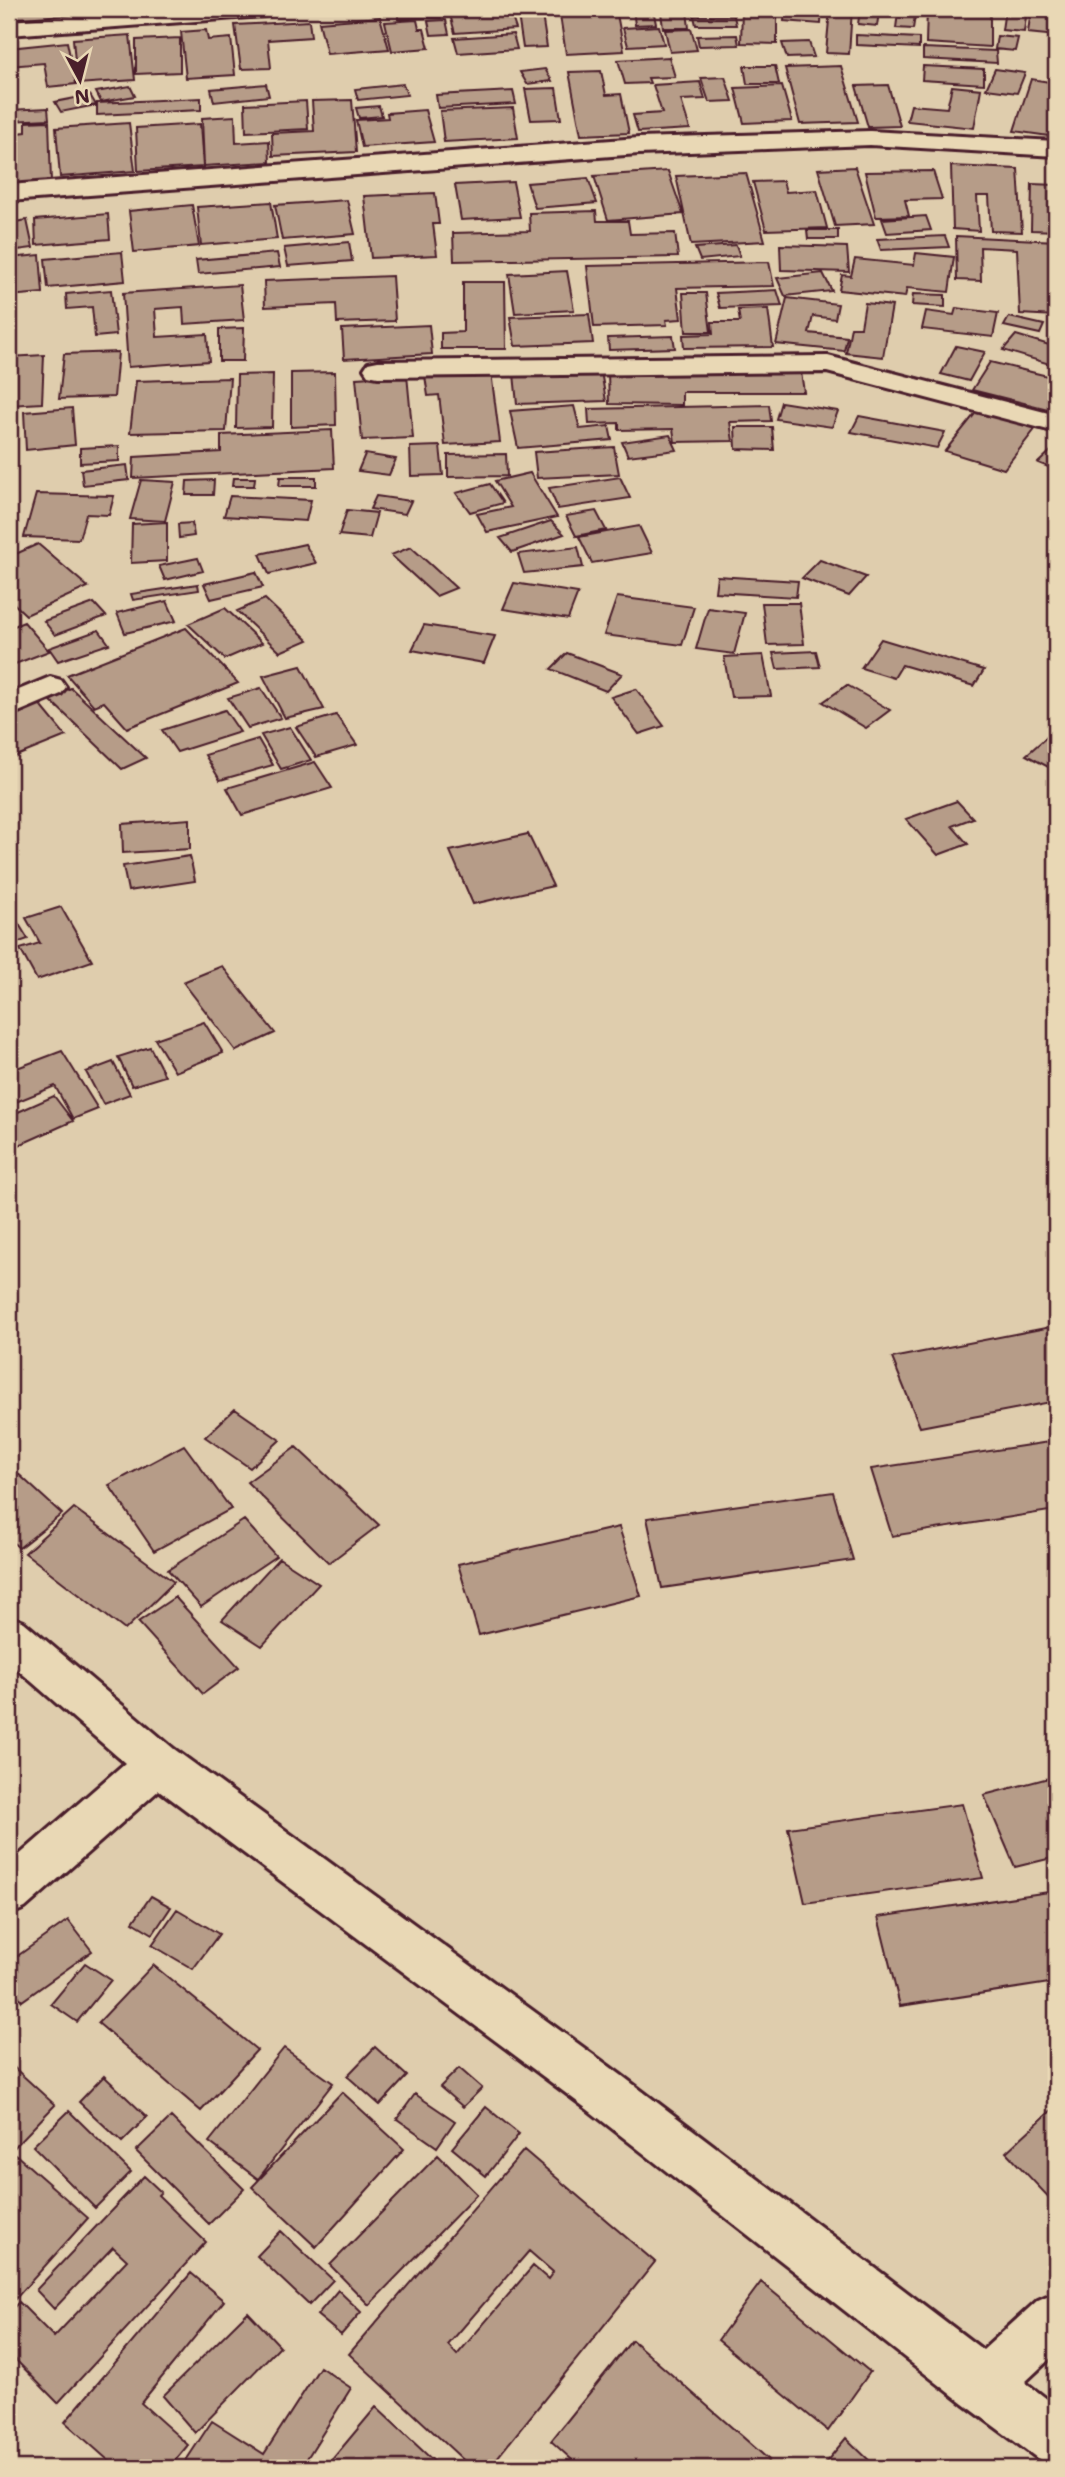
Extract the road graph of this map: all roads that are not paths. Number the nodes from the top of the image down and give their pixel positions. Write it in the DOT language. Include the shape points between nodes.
graph roads {
  1 [pos="263,9"];
  2 [pos="229,10"];
  3 [pos="9,28"];
  4 [pos="1056,149"];
  5 [pos="9,193"];
  6 [pos="377,369"];
  7 [pos="1056,424"];
  8 [pos="50,687"];
  9 [pos="9,706"];
  10 [pos="9,1635"];
  11 [pos="158,1763"];
  12 [pos="9,1893"];
  13 [pos="1056,2318"];
  14 [pos="983,2385"];
  15 [pos="1056,2439"];
  1 -- 2 [label="street"];
  2 -- 3 [label="street"];
  4 -- 5 [label="street" via="870,138 639,146"];
  6 -- 7 [label="street" via="828,364"];
  8 -- 9 [label="street"];
  10 -- 11 [label="street"];
  11 -- 12 [label="street"];
  11 -- 14 [label="street" via="604,2092"];
  13 -- 14 [label="street"];
  14 -- 15 [label="street"];
}
